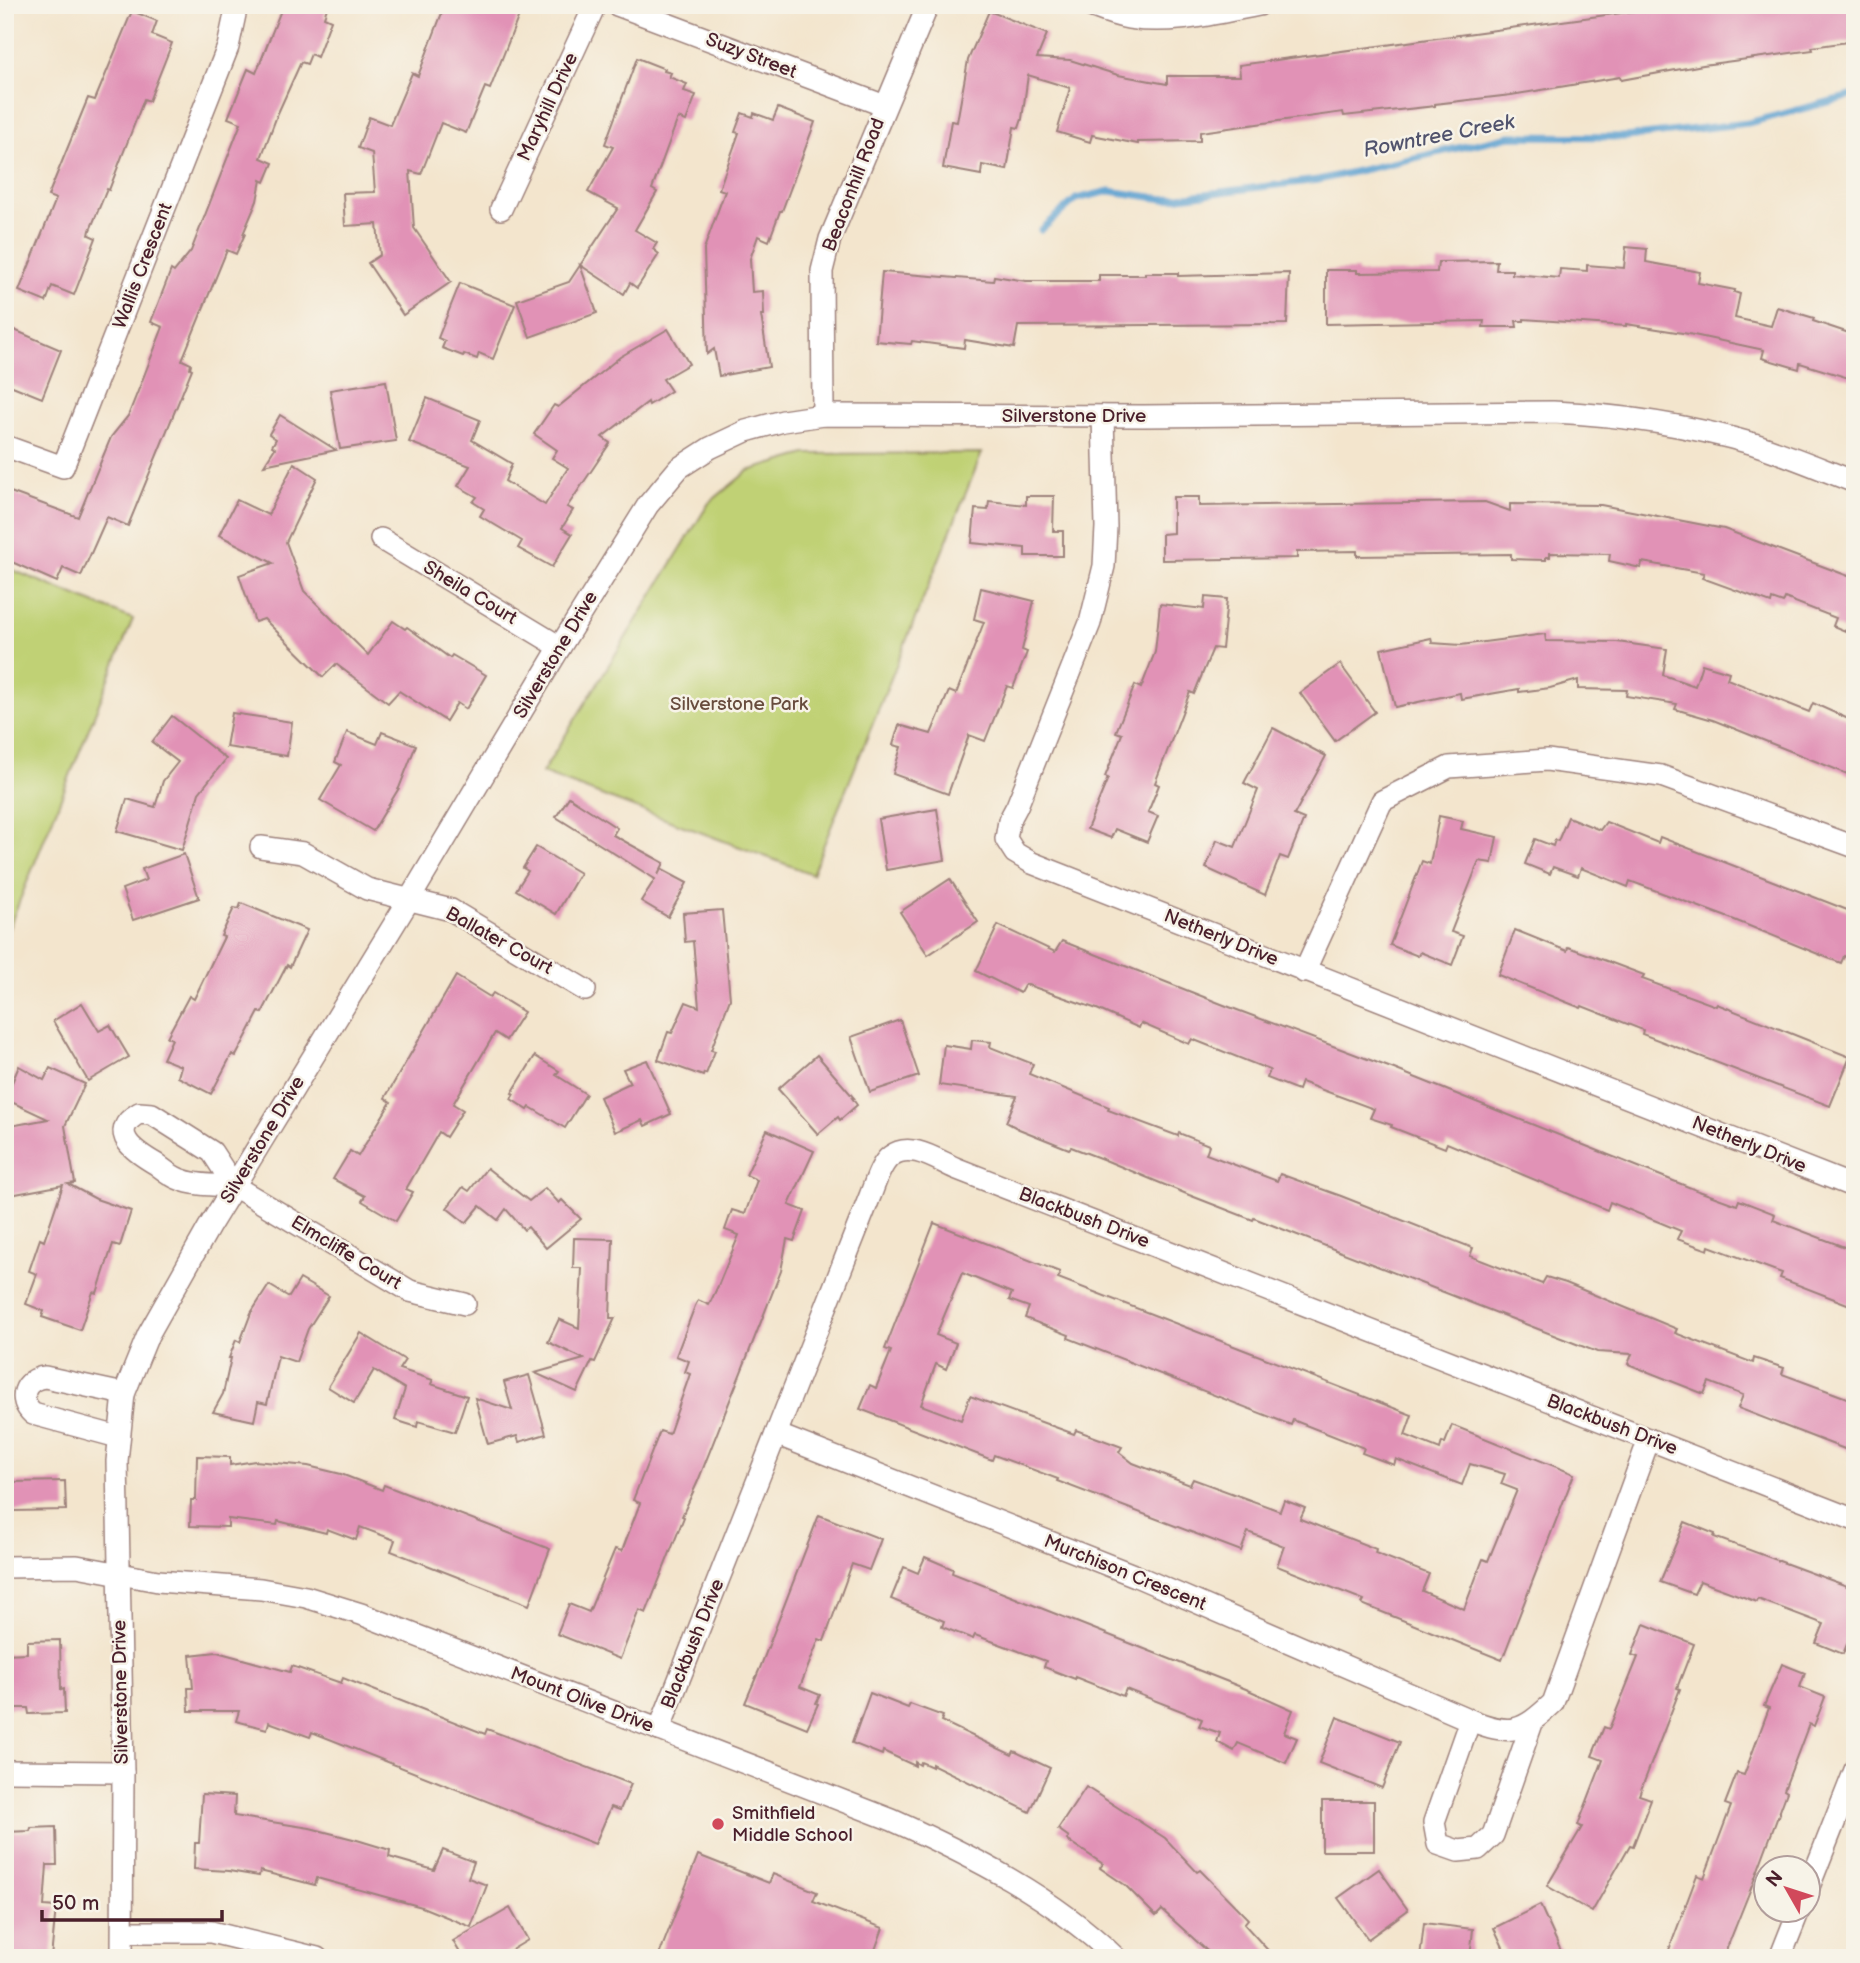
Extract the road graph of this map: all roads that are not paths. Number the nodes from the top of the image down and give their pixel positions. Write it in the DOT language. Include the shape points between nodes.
graph roads {
  1 [pos="237,5"];
  2 [pos="595,5"];
  3 [pos="617,5"];
  4 [pos="928,5"];
  5 [pos="1088,5"];
  6 [pos="1259,5"];
  7 [pos="885,106"];
  8 [pos="501,209"];
  9 [pos="823,415"];
  10 [pos="1103,416"];
  11 [pos="5,446"];
  12 [pos="1855,482"];
  13 [pos="381,539"];
  14 [pos="560,647"];
  15 [pos="261,847"];
  16 [pos="1855,847"];
  17 [pos="409,900"];
  18 [pos="1304,972"];
  19 [pos="585,990"];
  20 [pos="234,1186"];
  21 [pos="1855,1187"];
  22 [pos="465,1304"];
  23 [pos="124,1394"];
  24 [pos="776,1434"];
  25 [pos="118,1437"];
  26 [pos="1649,1439"];
  27 [pos="1855,1520"];
  28 [pos="5,1567"];
  29 [pos="119,1573"];
  30 [pos="1470,1720"];
  31 [pos="1532,1723"];
  32 [pos="659,1730"];
  33 [pos="1855,1770"];
  34 [pos="5,1771"];
  35 [pos="123,1772"];
  36 [pos="1822,1854"];
  37 [pos="1793,1924"];
  38 [pos="123,1932"];
  39 [pos="122,1958"];
  40 [pos="317,1958"];
  41 [pos="1116,1958"];
  42 [pos="1780,1958"];
  1 -- 11 [label="street, Wallis Crescent" via="228,47 63,467"];
  2 -- 8 [label="street, Maryhill Drive"];
  3 -- 7 [label="street, Suzy Street"];
  4 -- 7 [label="street, Beaconhill Road"];
  5 -- 6 [label="street" via="1128,18 1159,20"];
  7 -- 9 [label="street, Beaconhill Road" via="830,239 822,271"];
  9 -- 10 [label="street, Silverstone Drive"];
  9 -- 14 [label="street, Silverstone Drive" via="746,430 679,468 648,505"];
  10 -- 12 [label="street, Silverstone Drive" via="1607,414 1755,445"];
  10 -- 18 [label="street, Netherly Drive" via="1104,566 1090,623 1009,821 1006,839 1015,853 1032,863"];
  13 -- 14 [label="street, Sheila Court"];
  14 -- 17 [label="street, Silverstone Drive"];
  15 -- 17 [label="street, Ballater Court" via="303,853 366,889"];
  16 -- 18 [label="street" via="1661,776 1547,760 1449,767 1382,801"];
  17 -- 19 [label="street, Ballater Court" via="460,914"];
  17 -- 20 [label="street, Silverstone Drive"];
  18 -- 21 [label="street, Netherly Drive"];
  20 -- 20 [label="street" via="212,1152 158,1117 146,1113 128,1121 125,1134 130,1146 180,1180"];
  20 -- 22 [label="street, Elmcliffe Court" via="410,1291"];
  20 -- 23 [label="street, Silverstone Drive" via="148,1335"];
  23 -- 25 [label="street, Silverstone Drive"];
  23 -- 25 [label="street" via="45,1377 32,1380 24,1391 24,1404 33,1414"];
  24 -- 26 [label="street, Blackbush Drive" via="883,1166 891,1156 918,1151"];
  24 -- 30 [label="street, Murchison Crescent" via="1136,1576"];
  24 -- 32 [label="street, Blackbush Drive"];
  25 -- 29 [label="street, Silverstone Drive"];
  26 -- 27 [label="street, Blackbush Drive"];
  26 -- 31 [label="street" via="1553,1703"];
  28 -- 29 [label="street, Mount Olive Drive" via="77,1566"];
  29 -- 32 [label="street, Mount Olive Drive" via="306,1597"];
  29 -- 35 [label="street, Silverstone Drive"];
  30 -- 31 [label="street, Murchison Crescent" via="1503,1730"];
  30 -- 31 [label="street" via="1434,1822 1438,1844 1458,1851 1478,1849 1493,1835"];
  32 -- 41 [label="street, Mount Olive Drive" via="953,1848 1058,1909"];
  33 -- 36 [label="street"];
  34 -- 35 [label="street"];
  35 -- 38 [label="street, Silverstone Drive"];
  37 -- 42 [label="street"];
  38 -- 39 [label="street, Silverstone Drive"];
  38 -- 40 [label="street" via="211,1932"];
}
